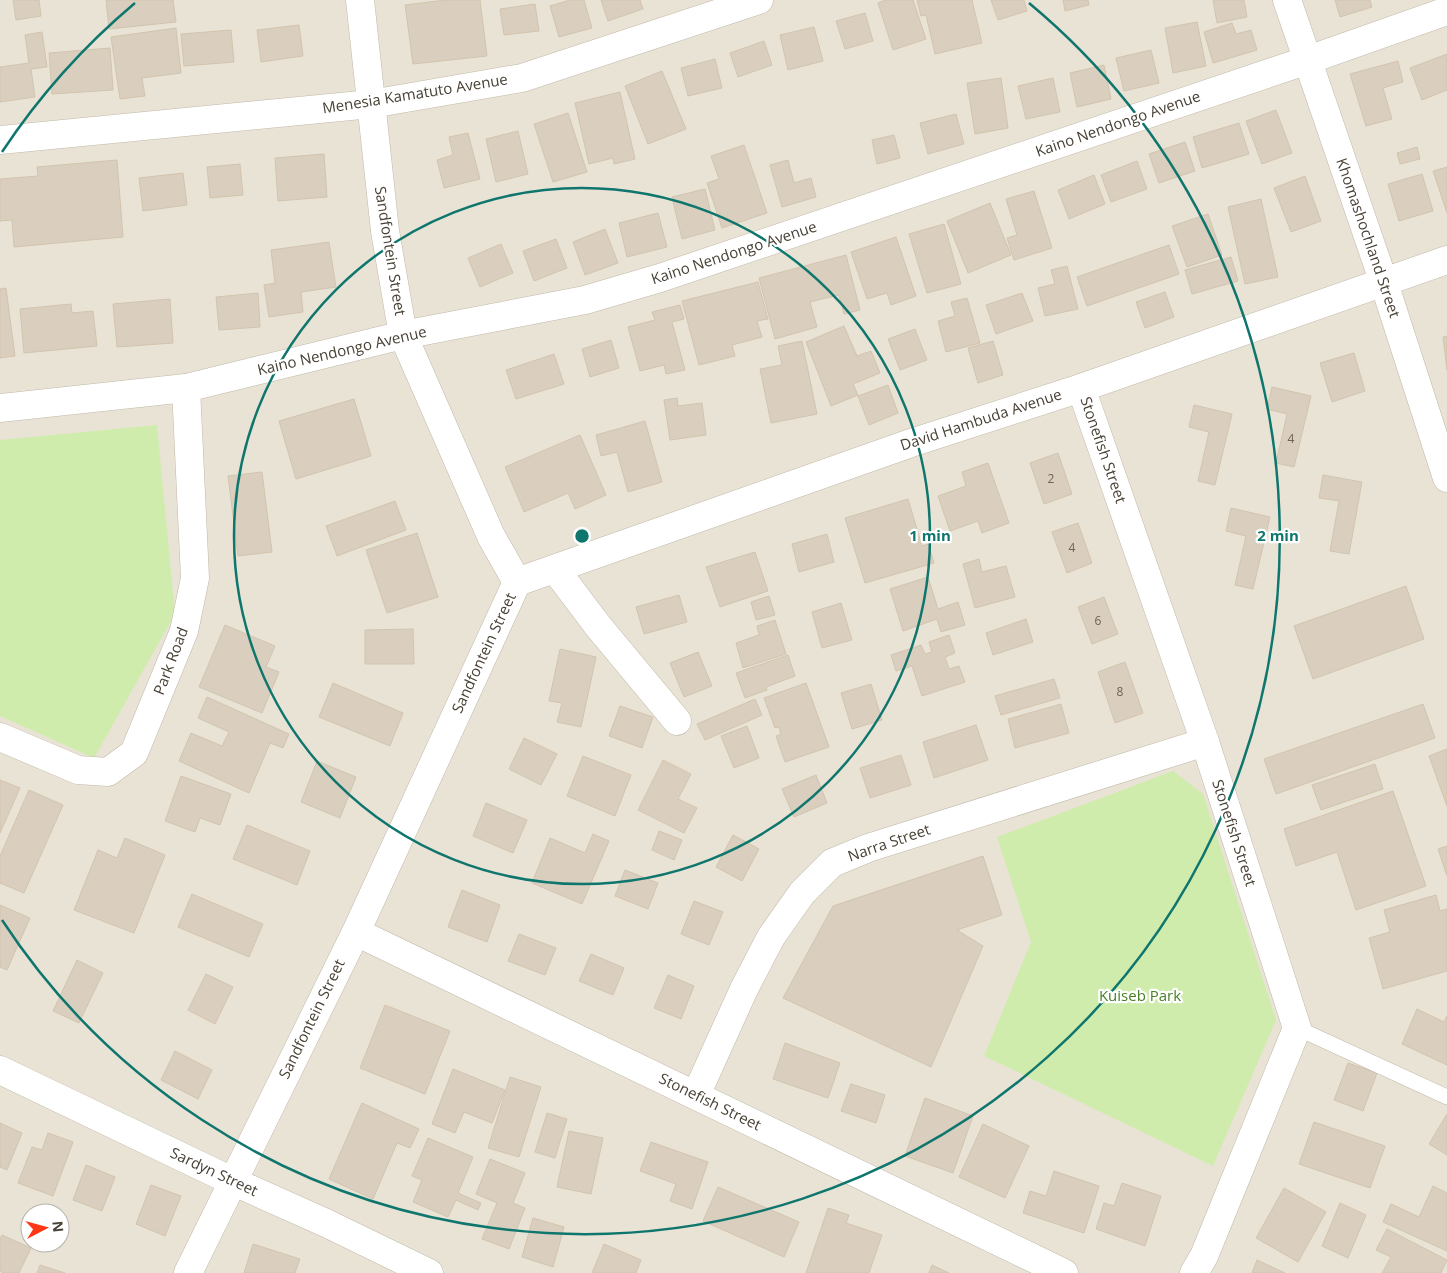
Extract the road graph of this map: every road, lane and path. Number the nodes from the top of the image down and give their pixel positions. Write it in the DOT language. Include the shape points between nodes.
graph roads {
  1 [pos="360,0"];
  2 [pos="759,0"];
  3 [pos="1287,0"];
  4 [pos="1447,10"];
  5 [pos="1308,60"];
  6 [pos="371,104"];
  7 [pos="0,140"];
  8 [pos="1447,260"];
  9 [pos="1384,283"];
  10 [pos="404,335"];
  11 [pos="186,388"];
  12 [pos="1081,388"];
  13 [pos="0,408"];
  14 [pos="1447,478"];
  15 [pos="555,569"];
  16 [pos="517,582"];
  17 [pos="677,721"];
  18 [pos="0,737"];
  19 [pos="1205,742"];
  20 [pos="356,932"];
  21 [pos="1297,1028"];
  22 [pos="0,1070"];
  23 [pos="696,1095"];
  24 [pos="1447,1096"];
  25 [pos="232,1181"];
  26 [pos="188,1273"];
  27 [pos="429,1273"];
  28 [pos="1064,1273"];
  29 [pos="1194,1273"];
  1 -- 6 [label="street, Sandfontein Street"];
  2 -- 6 [label="street, Menesia Kamatuto Avenue" via="522,78"];
  3 -- 5 [label="street, Khomashochland Street"];
  4 -- 5 [label="street, Kaino Nendongo Avenue"];
  5 -- 9 [label="street, Khomashochland Street"];
  5 -- 10 [label="street, Kaino Nendongo Avenue" via="651,281 585,300"];
  6 -- 7 [label="street, Menesia Kamatuto Avenue"];
  6 -- 10 [label="street, Sandfontein Street" via="385,231"];
  8 -- 9 [label="street, David Hambuda Avenue"];
  9 -- 12 [label="street, David Hambuda Avenue"];
  9 -- 14 [label="street, Khomashochland Street"];
  10 -- 11 [label="street, Kaino Nendongo Avenue"];
  10 -- 16 [label="street, Sandfontein Street" via="491,536"];
  11 -- 13 [label="street, Kaino Nendongo Avenue"];
  11 -- 18 [label="street, Park Road" via="195,578 184,631 134,753 108,772 78,770"];
  12 -- 15 [label="street, David Hambuda Avenue" via="911,443"];
  12 -- 19 [label="street, Stonefish Street"];
  15 -- 16 [label="street, David Hambuda Avenue"];
  15 -- 17 [label="street"];
  16 -- 20 [label="street, Sandfontein Street"];
  19 -- 21 [label="street, Stonefish Street"];
  19 -- 23 [label="street, Narra Street" via="868,848 832,863 802,893 771,937"];
  20 -- 23 [label="street, Stonefish Street"];
  20 -- 25 [label="street, Sandfontein Street"];
  21 -- 24 [label="lane"];
  21 -- 29 [label="street" via="1204,1256"];
  22 -- 25 [label="street, Sardyn Street"];
  23 -- 28 [label="street, Stonefish Street"];
  25 -- 26 [label="street, Sandfontein Street"];
  25 -- 27 [label="street, Sardyn Street"];
}
